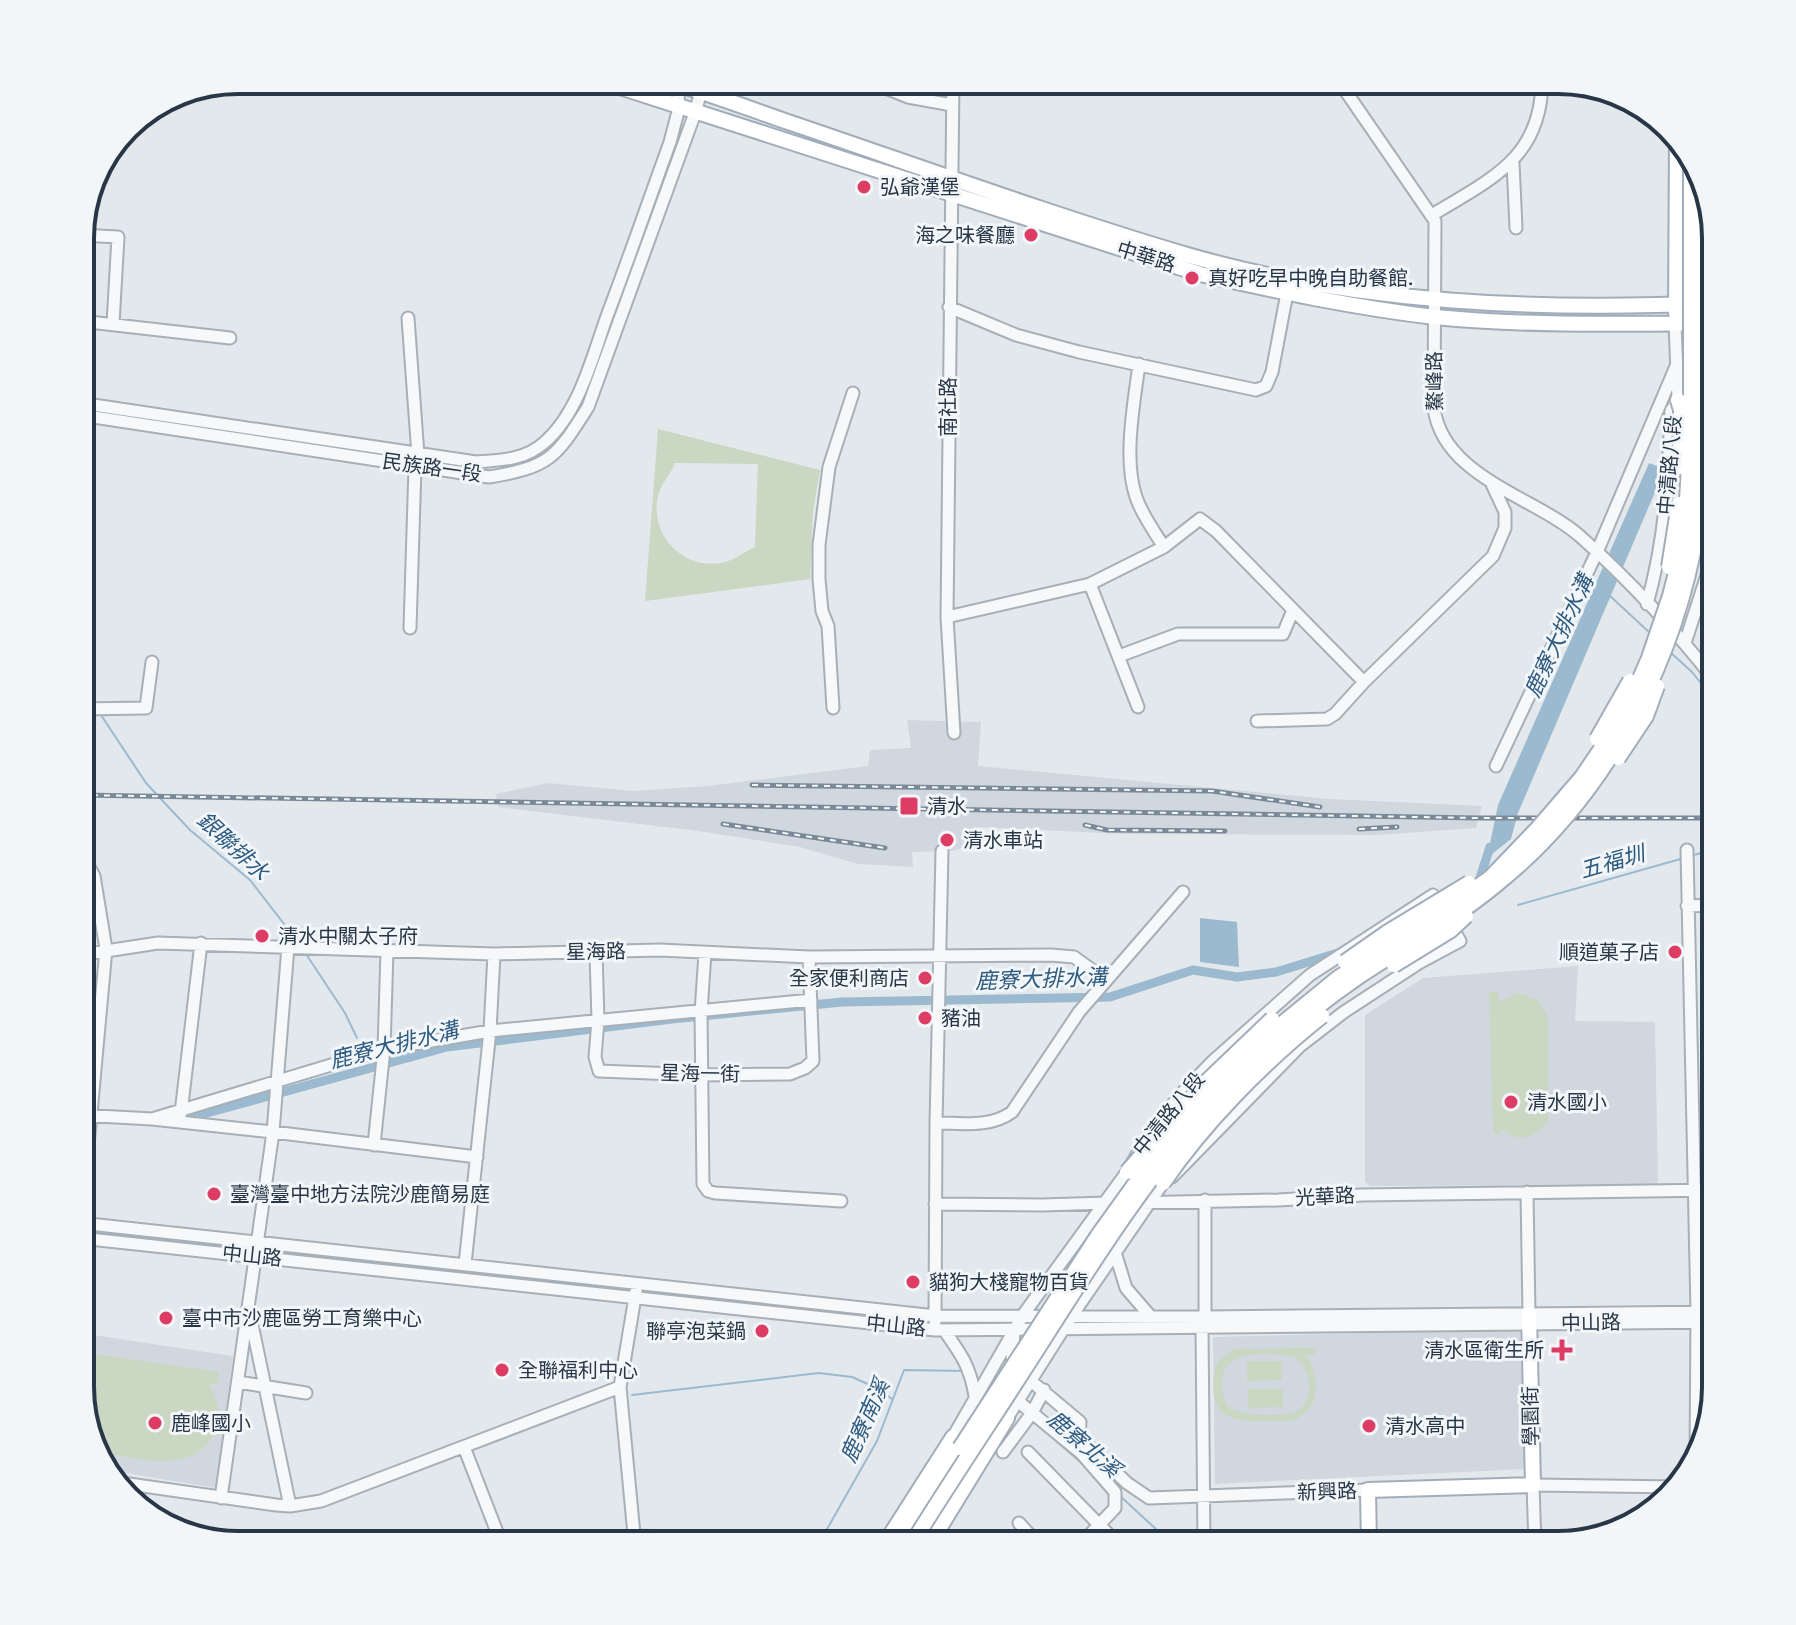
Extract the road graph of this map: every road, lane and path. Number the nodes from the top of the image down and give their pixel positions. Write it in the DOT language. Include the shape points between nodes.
graph roads {
  1 [pos="638,94"];
  2 [pos="675,94"];
  3 [pos="701,94"];
  4 [pos="725,94"];
  5 [pos="900,94"];
  6 [pos="952,94"];
  7 [pos="1348,94"];
  8 [pos="1541,94"];
  9 [pos="952,105"];
  10 [pos="679,108"];
  11 [pos="695,113"];
  12 [pos="1677,157"];
  13 [pos="1513,163"];
  14 [pos="950,177"];
  15 [pos="1691,183"];
  16 [pos="950,195"];
  17 [pos="1432,215"];
  18 [pos="1516,228"];
  19 [pos="94,236"];
  20 [pos="1287,293"];
  21 [pos="1435,299"];
  22 [pos="1702,304"];
  23 [pos="1677,305"];
  24 [pos="949,307"];
  25 [pos="1434,317"];
  26 [pos="408,318"];
  27 [pos="94,322"];
  28 [pos="1675,323"];
  29 [pos="1702,323"];
  30 [pos="113,324"];
  31 [pos="230,338"];
  32 [pos="1139,364"];
  33 [pos="1677,364"];
  34 [pos="853,393"];
  35 [pos="1678,400"];
  36 [pos="94,405"];
  37 [pos="94,417"];
  38 [pos="1702,442"];
  39 [pos="418,455"];
  40 [pos="415,467"];
  41 [pos="1491,482"];
  42 [pos="1164,547"];
  43 [pos="1702,552"];
  44 [pos="1600,555"];
  45 [pos="1090,584"];
  46 [pos="1702,590"];
  47 [pos="1647,604"];
  48 [pos="1293,610"];
  49 [pos="947,617"];
  50 [pos="410,628"];
  51 [pos="1685,643"];
  52 [pos="1119,656"];
  53 [pos="152,662"];
  54 [pos="1702,664"];
  55 [pos="1364,682"];
  56 [pos="1138,707"];
  57 [pos="833,708"];
  58 [pos="94,709"];
  59 [pos="1257,721"];
  60 [pos="954,733"];
  61 [pos="1496,766"];
  62 [pos="1586,782"];
  63 [pos="942,851"];
  64 [pos="1687,854"];
  65 [pos="1498,868"];
  66 [pos="94,876"];
  67 [pos="1493,888"];
  68 [pos="1183,892"];
  69 [pos="1702,905"];
  70 [pos="1687,906"];
  71 [pos="201,943"];
  72 [pos="288,947"];
  73 [pos="106,949"];
  74 [pos="387,951"];
  75 [pos="94,952"];
  76 [pos="596,952"];
  77 [pos="705,953"];
  78 [pos="494,954"];
  79 [pos="939,954"];
  80 [pos="809,957"];
  81 [pos="1106,980"];
  82 [pos="811,1000"];
  83 [pos="701,1012"];
  84 [pos="598,1021"];
  85 [pos="490,1031"];
  86 [pos="94,1049"];
  87 [pos="384,1049"];
  88 [pos="701,1075"];
  89 [pos="276,1080"];
  90 [pos="94,1116"];
  91 [pos="181,1116"];
  92 [pos="936,1123"];
  93 [pos="273,1132"];
  94 [pos="374,1145"];
  95 [pos="477,1157"];
  96 [pos="1127,1172"];
  97 [pos="1162,1184"];
  98 [pos="1693,1191"];
  99 [pos="1702,1191"];
  100 [pos="1527,1192"];
  101 [pos="1205,1200"];
  102 [pos="841,1201"];
  103 [pos="1104,1203"];
  104 [pos="1151,1203"];
  105 [pos="935,1204"];
  106 [pos="94,1224"];
  107 [pos="94,1240"];
  108 [pos="258,1242"];
  109 [pos="1115,1252"];
  110 [pos="256,1257"];
  111 [pos="465,1264"];
  112 [pos="636,1283"];
  113 [pos="636,1298"];
  114 [pos="249,1308"];
  115 [pos="1023,1315"];
  116 [pos="936,1316"];
  117 [pos="1702,1316"];
  118 [pos="1071,1317"];
  119 [pos="1151,1317"];
  120 [pos="1697,1317"];
  121 [pos="1702,1318"];
  122 [pos="1529,1320"];
  123 [pos="1204,1322"];
  124 [pos="939,1330"];
  125 [pos="1014,1330"];
  126 [pos="1064,1330"];
  127 [pos="1031,1379"];
  128 [pos="238,1382"];
  129 [pos="265,1387"];
  130 [pos="620,1387"];
  131 [pos="1044,1390"];
  132 [pos="306,1393"];
  133 [pos="975,1397"];
  134 [pos="1019,1402"];
  135 [pos="1032,1413"];
  136 [pos="1007,1418"];
  137 [pos="1696,1425"];
  138 [pos="953,1437"];
  139 [pos="464,1447"];
  140 [pos="1003,1452"];
  141 [pos="1028,1452"];
  142 [pos="132,1485"];
  143 [pos="1533,1485"];
  144 [pos="1662,1487"];
  145 [pos="1368,1490"];
  146 [pos="1205,1496"];
  147 [pos="221,1498"];
  148 [pos="290,1506"];
  149 [pos="1019,1523"];
  150 [pos="1100,1525"];
  151 [pos="497,1531"];
  152 [pos="634,1531"];
  153 [pos="893,1531"];
  154 [pos="908,1531"];
  155 [pos="920,1531"];
  156 [pos="938,1531"];
  157 [pos="1026,1531"];
  158 [pos="1094,1531"];
  159 [pos="1106,1531"];
  160 [pos="1204,1531"];
  161 [pos="1369,1531"];
  162 [pos="1535,1531"];
  1 -- 10 [label="main road, 中華路"];
  2 -- 10 [label="street"];
  3 -- 11 [label="street, 民族路一段"];
  4 -- 14 [label="main road, 中華路"];
  5 -- 9 [label="street"];
  6 -- 9 [label="street, 南社路"];
  7 -- 17 [label="street, 鰲峰路"];
  8 -- 13 [label="street" via="1531,135"];
  9 -- 14 [label="street, 南社路"];
  10 -- 11 [label="main road, 中華路"];
  10 -- 39 [label="street, 民族路一段" via="594,353 559,428 516,459 476,462"];
  11 -- 16 [label="main road, 中華路"];
  11 -- 40 [label="street, 民族路一段" via="588,407 561,449 523,470 489,477"];
  12 -- 23 [label="main road"];
  13 -- 17 [label="street"];
  13 -- 18 [label="street"];
  14 -- 16 [label="street, 南社路"];
  14 -- 21 [label="main road, 中華路" via="1189,255 1284,277"];
  15 -- 62 [label="main road, bridge" via="1691,426 1685,538 1649,658"];
  16 -- 20 [label="main road, 中華路" via="1200,274"];
  16 -- 24 [label="street, 南社路"];
  17 -- 21 [label="street, 鰲峰路" via="1437,227"];
  19 -- 30 [label="street" via="118,237"];
  20 -- 25 [label="main road, 中華路"];
  20 -- 32 [label="street" via="1266,386 1256,390"];
  21 -- 23 [label="main road, 中華路" via="1580,307"];
  21 -- 25 [label="street, 鰲峰路"];
  22 -- 23 [label="main road, 中華路"];
  23 -- 28 [label="main road"];
  24 -- 32 [label="street" via="1016,335"];
  24 -- 49 [label="street, 南社路"];
  25 -- 28 [label="main road, 中華路"];
  25 -- 41 [label="street, 鰲峰路" via="1436,422 1452,448"];
  26 -- 39 [label="street"];
  27 -- 30 [label="street"];
  28 -- 29 [label="main road, 中華路"];
  28 -- 33 [label="street, 中清路八段"];
  30 -- 31 [label="street"];
  32 -- 42 [label="street" via="1131,481 1141,510"];
  33 -- 35 [label="street, 中清路八段"];
  33 -- 44 [label="street"];
  34 -- 57 [label="street" via="829,467 819,545"];
  35 -- 47 [label="street, 中清路八段" via="1671,411 1663,542"];
  35 -- 62 [label="main road, bridge" via="1678,508 1671,558 1650,631 1598,739"];
  36 -- 39 [label="street, 民族路一段"];
  37 -- 40 [label="street, 民族路一段"];
  38 -- 62 [label="main road, bridge" via="1693,549 1679,602 1655,672 1628,726"];
  39 -- 40 [label="street"];
  40 -- 50 [label="street"];
  41 -- 44 [label="street, 鰲峰路" via="1578,534"];
  41 -- 55 [label="street" via="1505,512 1505,528 1493,556"];
  42 -- 45 [label="street"];
  42 -- 48 [label="street" via="1200,519"];
  43 -- 62 [label="main road, bridge" via="1681,627 1646,716 1600,782"];
  44 -- 47 [label="street, 鰲峰路"];
  44 -- 61 [label="street"];
  45 -- 49 [label="street"];
  45 -- 52 [label="street"];
  46 -- 51 [label="street"];
  47 -- 51 [label="street, 鰲峰路"];
  48 -- 52 [label="street" via="1283,634 1178,634"];
  48 -- 55 [label="street"];
  49 -- 60 [label="street, 南社路"];
  51 -- 54 [label="street, 鰲峰路"];
  52 -- 56 [label="street"];
  53 -- 58 [label="street" via="146,708"];
  55 -- 59 [label="street" via="1327,719"];
  62 -- 65 [label="main road, bridge"];
  62 -- 67 [label="main road, bridge" via="1549,837"];
  63 -- 79 [label="street"];
  64 -- 70 [label="street"];
  65 -- 96 [label="main road, bridge" via="1388,932 1283,1009 1203,1085"];
  65 -- 154 [label="main road, bridge" via="1452,905 1338,978 1216,1085 1099,1234"];
  66 -- 73 [label="street"];
  67 -- 97 [label="main road, bridge" via="1451,930 1305,1029 1195,1140"];
  67 -- 155 [label="main road, bridge" via="1310,1013 1222,1093 1108,1240"];
  68 -- 81 [label="street"];
  69 -- 70 [label="street"];
  70 -- 98 [label="street"];
  71 -- 72 [label="street, 星海路"];
  71 -- 73 [label="street, 星海路"];
  71 -- 91 [label="street"];
  72 -- 74 [label="street, 星海路"];
  72 -- 89 [label="street"];
  73 -- 75 [label="street, 星海路"];
  73 -- 86 [label="street"];
  74 -- 78 [label="street, 星海路"];
  74 -- 87 [label="street"];
  76 -- 77 [label="street, 星海路"];
  76 -- 78 [label="street, 星海路"];
  76 -- 84 [label="street, 星海一街"];
  77 -- 80 [label="street, 星海路"];
  77 -- 83 [label="street"];
  78 -- 85 [label="street"];
  79 -- 80 [label="street, 星海路"];
  79 -- 81 [label="street, 星海路" via="1074,957"];
  79 -- 92 [label="street"];
  80 -- 82 [label="street, 星海一街"];
  81 -- 92 [label="street" via="1012,1112 992,1122"];
  82 -- 83 [label="street"];
  82 -- 88 [label="street, 星海一街" via="813,1061 805,1068 790,1074"];
  83 -- 84 [label="street"];
  83 -- 88 [label="street"];
  84 -- 85 [label="street"];
  84 -- 88 [label="street, 星海一街" via="599,1071"];
  85 -- 87 [label="street"];
  85 -- 95 [label="street"];
  87 -- 89 [label="street"];
  87 -- 94 [label="street"];
  88 -- 102 [label="street" via="703,1184 708,1191"];
  89 -- 91 [label="street"];
  89 -- 93 [label="street"];
  90 -- 91 [label="street"];
  91 -- 93 [label="street"];
  92 -- 105 [label="street"];
  93 -- 94 [label="street"];
  93 -- 108 [label="street"];
  94 -- 95 [label="street"];
  95 -- 111 [label="street"];
  96 -- 97 [label="street, 中清路八段" via="1152,1129 1263,1015 1310,975 1433,895 1460,941 1356,1004 1300,1046"];
  96 -- 103 [label="street, 中清路八段"];
  97 -- 104 [label="street, 中清路八段"];
  98 -- 99 [label="street, 光華路"];
  98 -- 100 [label="street, 光華路"];
  98 -- 120 [label="street"];
  100 -- 101 [label="street, 光華路"];
  100 -- 122 [label="street, 學園街"];
  101 -- 104 [label="street, 光華路"];
  101 -- 123 [label="street"];
  103 -- 104 [label="street, 光華路"];
  103 -- 105 [label="street, 光華路"];
  103 -- 115 [label="street, 中清路八段"];
  104 -- 109 [label="street, 中清路八段"];
  105 -- 116 [label="street"];
  106 -- 108 [label="street, 中山路"];
  107 -- 110 [label="street, 中山路"];
  108 -- 110 [label="street"];
  108 -- 111 [label="street, 中山路"];
  109 -- 118 [label="street, 中清路八段"];
  109 -- 119 [label="street" via="1126,1288"];
  110 -- 113 [label="street, 中山路"];
  110 -- 114 [label="street"];
  111 -- 112 [label="street, 中山路"];
  112 -- 113 [label="street"];
  112 -- 116 [label="street, 中山路"];
  113 -- 124 [label="street, 中山路"];
  113 -- 130 [label="street"];
  114 -- 128 [label="street"];
  114 -- 129 [label="street"];
  115 -- 116 [label="street, 中山路"];
  115 -- 118 [label="street, 中山路"];
  115 -- 125 [label="street, 中清路八段"];
  116 -- 124 [label="street"];
  117 -- 120 [label="street, 中山路"];
  118 -- 119 [label="street, 中山路"];
  118 -- 126 [label="street, 中清路八段"];
  119 -- 123 [label="street, 中山路"];
  120 -- 121 [label="street, 中山路"];
  120 -- 122 [label="street, 中山路"];
  120 -- 137 [label="street"];
  122 -- 123 [label="street, 中山路"];
  122 -- 143 [label="main road, 學園街"];
  123 -- 126 [label="street, 中山路"];
  123 -- 146 [label="street"];
  124 -- 125 [label="street, 中山路"];
  124 -- 133 [label="street" via="965,1358"];
  125 -- 126 [label="street, 中山路"];
  125 -- 127 [label="street" via="1012,1357"];
  125 -- 133 [label="street, 中清路八段"];
  126 -- 127 [label="street, 中清路八段"];
  127 -- 131 [label="street, 新興路"];
  127 -- 134 [label="street, 中清路八段"];
  128 -- 129 [label="street"];
  128 -- 147 [label="street"];
  129 -- 132 [label="street"];
  129 -- 148 [label="street"];
  130 -- 139 [label="street"];
  130 -- 152 [label="street"];
  131 -- 135 [label="street"];
  131 -- 146 [label="street, 新興路" via="1080,1422 1079,1437 1149,1498"];
  133 -- 138 [label="street, 中清路八段"];
  134 -- 135 [label="street"];
  134 -- 136 [label="street, 中清路八段"];
  135 -- 140 [label="street"];
  135 -- 150 [label="street" via="1081,1453 1115,1492 1115,1508"];
  136 -- 156 [label="main road"];
  138 -- 153 [label="main road"];
  139 -- 148 [label="street" via="321,1501"];
  139 -- 151 [label="street"];
  141 -- 150 [label="street"];
  142 -- 147 [label="street"];
  143 -- 144 [label="street, 新興路"];
  143 -- 145 [label="main road, 新興路"];
  143 -- 162 [label="street, 學園街"];
  145 -- 146 [label="street, 新興路"];
  145 -- 161 [label="main road"];
  146 -- 160 [label="street"];
  147 -- 148 [label="street"];
  149 -- 157 [label="street"];
  150 -- 158 [label="street"];
  150 -- 159 [label="street"];
}
